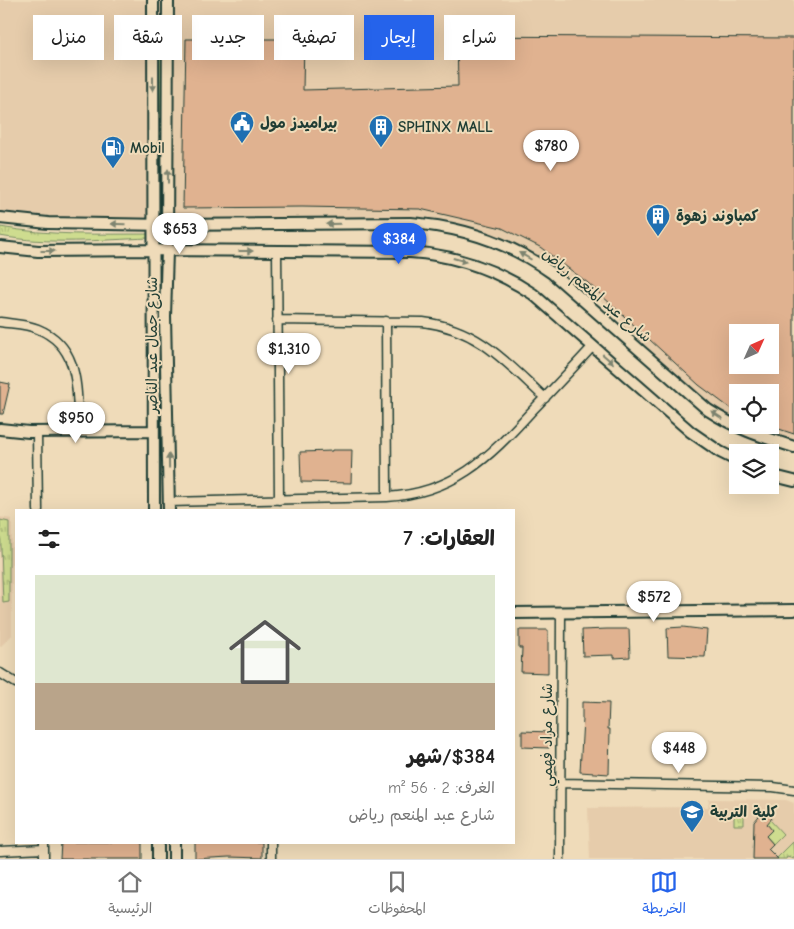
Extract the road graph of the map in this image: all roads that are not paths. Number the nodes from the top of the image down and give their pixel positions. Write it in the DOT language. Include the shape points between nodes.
graph roads {
  1 [pos="153,0"];
  2 [pos="168,0"];
  3 [pos="0,218"];
  4 [pos="153,224"];
  5 [pos="168,225"];
  6 [pos="0,247"];
  7 [pos="153,250"];
  8 [pos="167,251"];
  9 [pos="276,251"];
  10 [pos="277,320"];
  11 [pos="386,321"];
  12 [pos="0,322"];
  13 [pos="593,346"];
  14 [pos="545,398"];
  15 [pos="0,429"];
  16 [pos="79,431"];
  17 [pos="153,431"];
  18 [pos="37,432"];
  19 [pos="794,446"];
  20 [pos="729,456"];
  21 [pos="779,477"];
  22 [pos="794,481"];
  23 [pos="388,497"];
  24 [pos="279,500"];
  25 [pos="169,506"];
  26 [pos="38,509"];
  27 [pos="154,509"];
  28 [pos="794,610"];
  29 [pos="561,612"];
  30 [pos="515,613"];
  31 [pos="0,673"];
  32 [pos="15,682"];
  33 [pos="561,783"];
  34 [pos="794,790"];
  35 [pos="158,844"];
  36 [pos="174,844"];
  37 [pos="271,844"];
  38 [pos="44,846"];
  39 [pos="0,851"];
  40 [pos="44,859"];
  41 [pos="158,859"];
  42 [pos="174,859"];
  43 [pos="271,859"];
  44 [pos="560,859"];
  1 -- 4 [label="street, شارع جمال عبد الناصر, one-way"];
  5 -- 2 [label="street, شارع جمال عبد الناصر, one-way"];
  4 -- 3 [label="street, شارع عبد المنعم رياض, one-way" via="48,223"];
  4 -- 5 [label="street, شارع عبد المنعم رياض"];
  4 -- 7 [label="street, شارع جمال عبد الناصر"];
  5 -- 8 [label="street, شارع جمال عبد الناصر"];
  19 -- 5 [label="street, شارع عبد المنعم رياض, one-way" via="754,435 708,410 552,273 520,252 485,237 449,227 411,223"];
  6 -- 7 [label="street, one-way" via="38,252"];
  7 -- 8 [label="street"];
  7 -- 17 [label="street, شارع جمال عبد الناصر"];
  8 -- 9 [label="street, one-way"];
  25 -- 8 [label="street, شارع جمال عبد الناصر, one-way" via="165,316"];
  9 -- 10 [label="street"];
  9 -- 13 [label="street, one-way" via="410,252 466,262 519,285"];
  10 -- 11 [label="street"];
  10 -- 24 [label="street"];
  11 -- 14 [label="street" via="434,323 471,336 494,351"];
  11 -- 23 [label="street"];
  12 -- 16 [label="street" via="37,328 59,342 67,353 75,377"];
  13 -- 14 [label="street"];
  13 -- 20 [label="street, one-way" via="691,432"];
  14 -- 23 [label="street" via="496,449 465,474 428,490"];
  15 -- 18 [label="street"];
  16 -- 17 [label="street"];
  16 -- 18 [label="street"];
  17 -- 27 [label="street, شارع جمال عبد الناصر"];
  18 -- 26 [label="street"];
  21 -- 22 [label="street"];
  23 -- 24 [label="street"];
  24 -- 25 [label="street"];
  28 -- 29 [label="street"];
  29 -- 30 [label="street"];
  29 -- 33 [label="street, شارع مراد فهمي"];
  31 -- 32 [label="street"];
  33 -- 34 [label="street"];
  33 -- 44 [label="street, شارع مراد فهمي"];
  35 -- 41 [label="street"];
  36 -- 42 [label="street"];
  37 -- 43 [label="street"];
  38 -- 39 [label="street"];
  38 -- 40 [label="street"];
}
